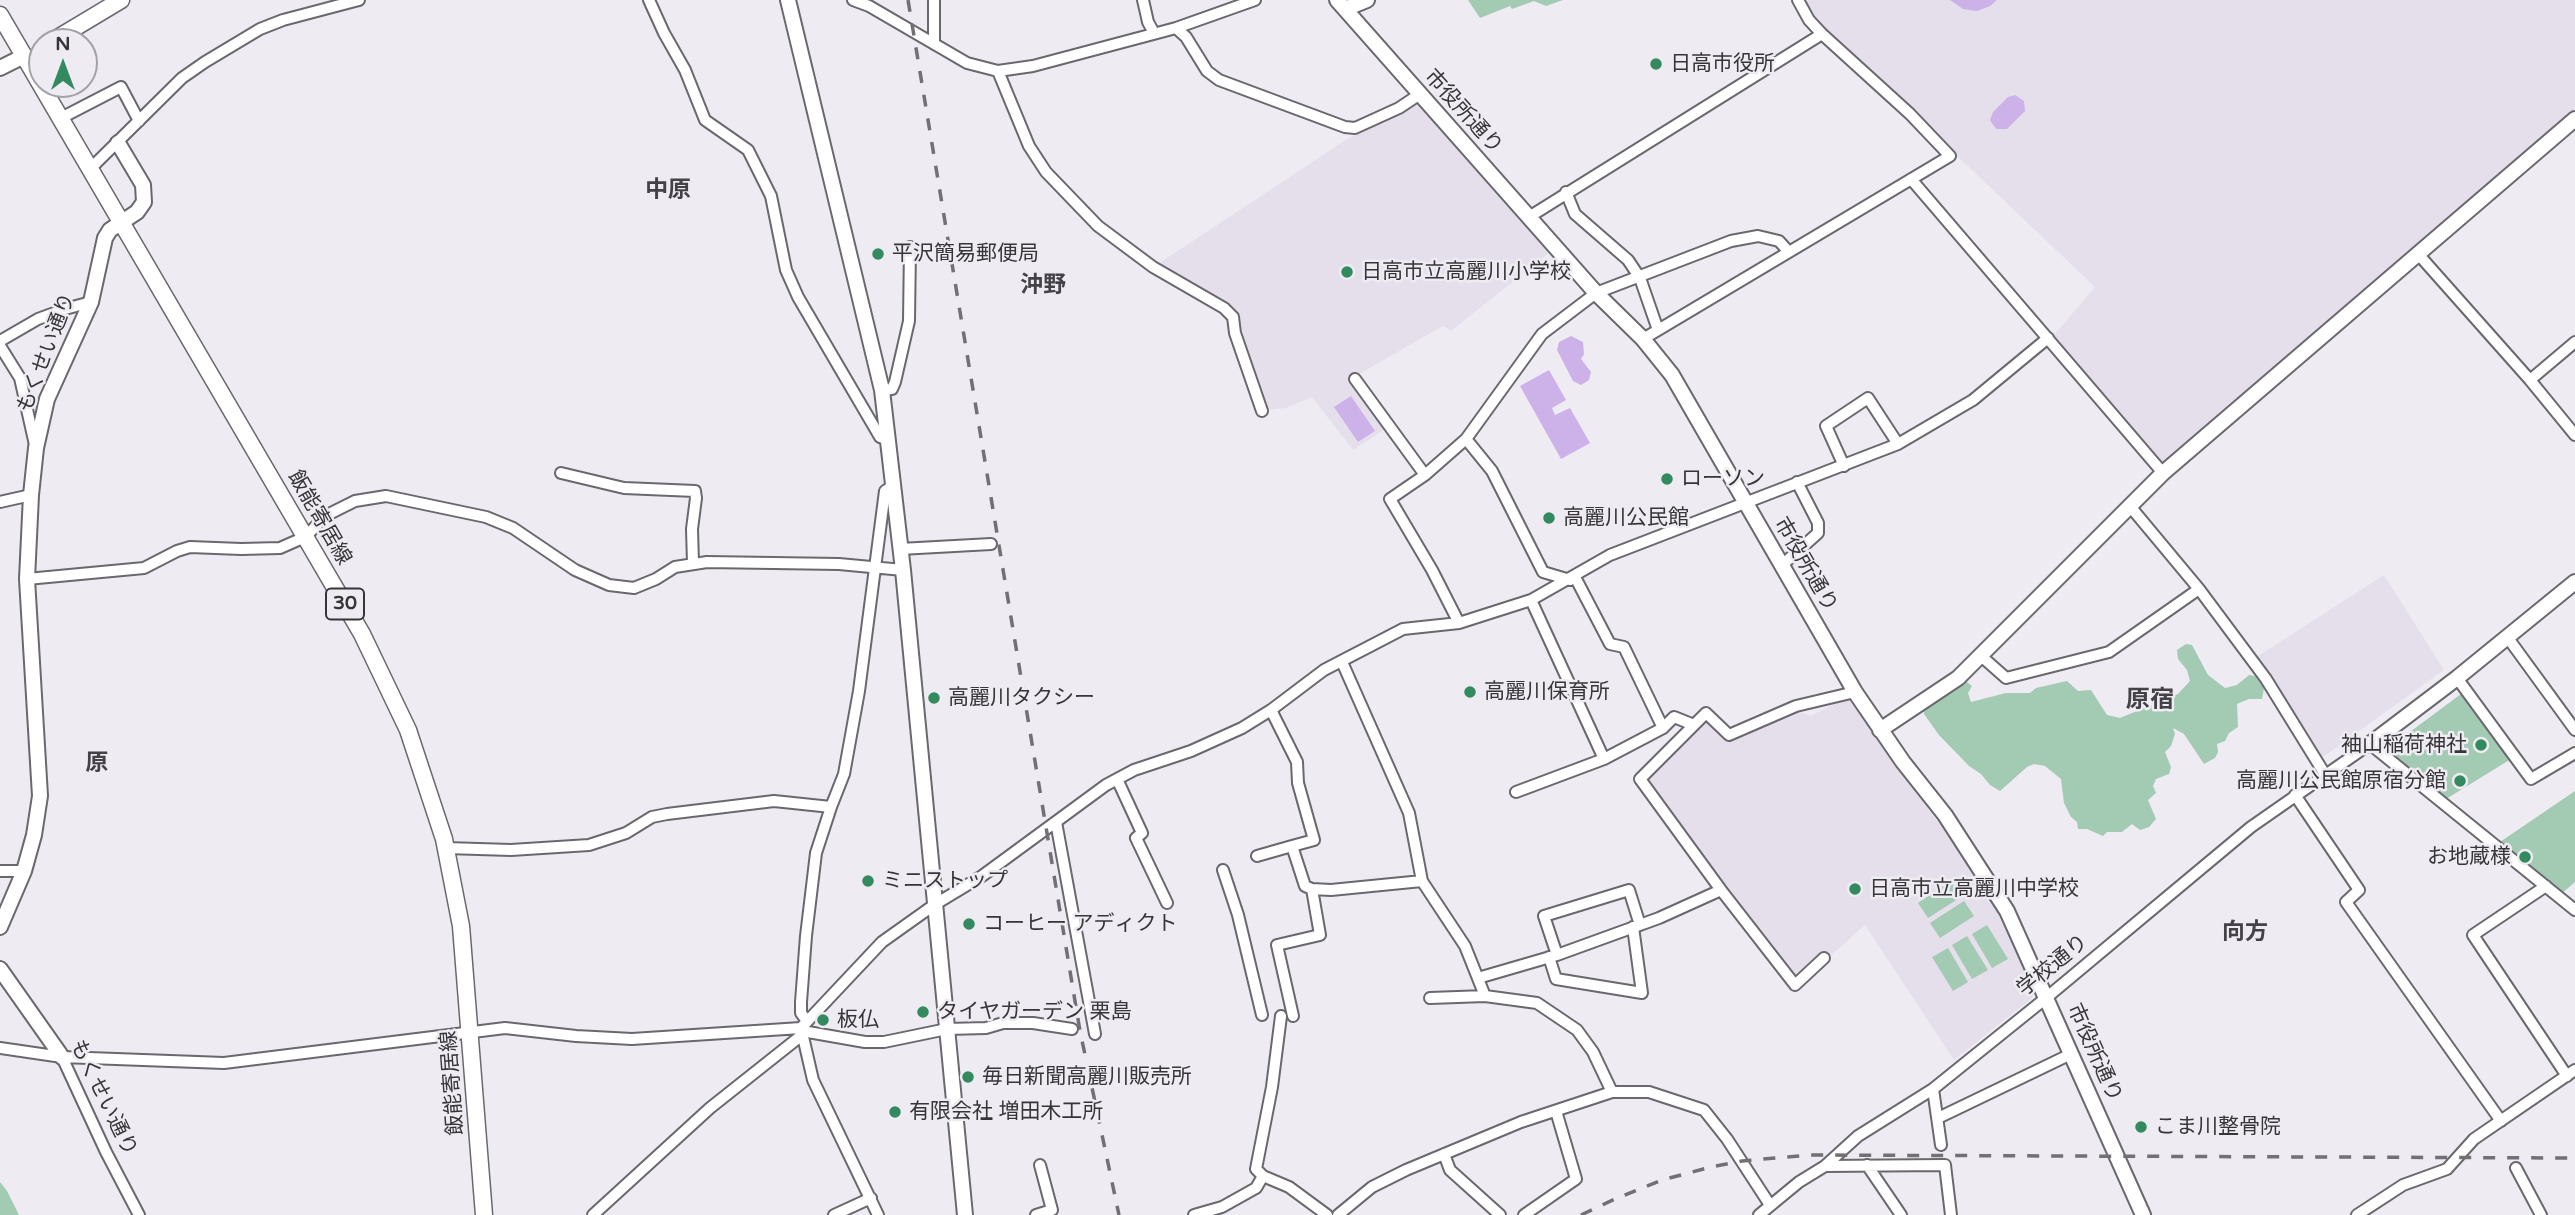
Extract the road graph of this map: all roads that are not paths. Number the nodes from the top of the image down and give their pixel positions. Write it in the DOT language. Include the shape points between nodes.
graph roads {
  1 [pos="121,0"];
  2 [pos="359,0"];
  3 [pos="649,0"];
  4 [pos="788,0"];
  5 [pos="853,0"];
  6 [pos="934,0"];
  7 [pos="1143,0"];
  8 [pos="1255,0"];
  9 [pos="1367,0"];
  10 [pos="1798,0"];
  11 [pos="1341,4"];
  12 [pos="0,15"];
  13 [pos="74,28"];
  14 [pos="1176,28"];
  15 [pos="1154,33"];
  16 [pos="1822,34"];
  17 [pos="934,44"];
  18 [pos="28,54"];
  19 [pos="24,56"];
  20 [pos="0,68"];
  21 [pos="998,71"];
  22 [pos="1420,94"];
  23 [pos="61,118"];
  24 [pos="2575,119"];
  25 [pos="139,121"];
  26 [pos="118,143"];
  27 [pos="90,169"];
  28 [pos="1911,179"];
  29 [pos="1566,192"];
  30 [pos="1530,217"];
  31 [pos="121,222"];
  32 [pos="910,247"];
  33 [pos="1789,252"];
  34 [pos="2419,255"];
  35 [pos="1640,278"];
  36 [pos="1596,293"];
  37 [pos="91,302"];
  38 [pos="1658,330"];
  39 [pos="2048,338"];
  40 [pos="1643,339"];
  41 [pos="2575,342"];
  42 [pos="0,344"];
  43 [pos="1355,379"];
  44 [pos="2530,380"];
  45 [pos="883,390"];
  46 [pos="1262,411"];
  47 [pos="2575,435"];
  48 [pos="1466,439"];
  49 [pos="889,440"];
  50 [pos="1898,444"];
  51 [pos="36,447"];
  52 [pos="1844,466"];
  53 [pos="561,473"];
  54 [pos="2163,473"];
  55 [pos="1425,475"];
  56 [pos="1797,482"];
  57 [pos="894,485"];
  58 [pos="31,495"];
  59 [pos="0,502"];
  60 [pos="1745,503"];
  61 [pos="2129,505"];
  62 [pos="305,537"];
  63 [pos="991,544"];
  64 [pos="900,549"];
  65 [pos="693,563"];
  66 [pos="1780,566"];
  67 [pos="876,568"];
  68 [pos="903,570"];
  69 [pos="1572,578"];
  70 [pos="27,579"];
  71 [pos="2575,582"];
  72 [pos="2199,589"];
  73 [pos="1531,600"];
  74 [pos="1459,624"];
  75 [pos="2508,638"];
  76 [pos="1980,655"];
  77 [pos="1342,662"];
  78 [pos="2458,678"];
  79 [pos="1855,692"];
  80 [pos="1271,710"];
  81 [pos="1694,725"];
  82 [pos="1663,728"];
  83 [pos="1880,730"];
  84 [pos="2575,730"];
  85 [pos="2370,744"];
  86 [pos="2575,753"];
  87 [pos="1604,759"];
  88 [pos="2326,776"];
  89 [pos="1117,779"];
  90 [pos="1516,792"];
  91 [pos="2295,795"];
  92 [pos="831,807"];
  93 [pos="1056,822"];
  94 [pos="1292,846"];
  95 [pos="446,848"];
  96 [pos="1258,856"];
  97 [pos="1223,870"];
  98 [pos="0,871"];
  99 [pos="24,871"];
  100 [pos="1422,881"];
  101 [pos="2546,886"];
  102 [pos="1312,889"];
  103 [pos="1721,890"];
  104 [pos="1167,903"];
  105 [pos="934,905"];
  106 [pos="2575,910"];
  107 [pos="1637,926"];
  108 [pos="0,927"];
  109 [pos="1553,956"];
  110 [pos="1824,958"];
  111 [pos="0,969"];
  112 [pos="1478,978"];
  113 [pos="1485,996"];
  114 [pos="1430,998"];
  115 [pos="2046,998"];
  116 [pos="1262,1015"];
  117 [pos="803,1028"];
  118 [pos="947,1029"];
  119 [pos="1072,1030"];
  120 [pos="471,1031"];
  121 [pos="1094,1034"];
  122 [pos="0,1048"];
  123 [pos="2071,1054"];
  124 [pos="62,1057"];
  125 [pos="2571,1073"];
  126 [pos="1933,1089"];
  127 [pos="1612,1092"];
  128 [pos="1556,1111"];
  129 [pos="1938,1118"];
  130 [pos="2501,1121"];
  131 [pos="1941,1145"];
  132 [pos="1444,1154"];
  133 [pos="1867,1165"];
  134 [pos="1040,1166"];
  135 [pos="1825,1166"];
  136 [pos="2516,1168"];
  137 [pos="1263,1176"];
  138 [pos="871,1198"];
  139 [pos="1770,1205"];
  140 [pos="139,1215"];
  141 [pos="484,1215"];
  142 [pos="593,1215"];
  143 [pos="834,1215"];
  144 [pos="878,1215"];
  145 [pos="965,1215"];
  146 [pos="1036,1215"];
  147 [pos="1194,1215"];
  148 [pos="1327,1215"];
  149 [pos="1338,1215"];
  150 [pos="1500,1215"];
  151 [pos="1524,1215"];
  152 [pos="1759,1215"];
  153 [pos="1901,1215"];
  154 [pos="1951,1215"];
  155 [pos="2143,1215"];
  156 [pos="2357,1215"];
  157 [pos="2541,1215"];
  1 -- 13 [label="main road"];
  2 -- 25 [label="street" via="260,29 182,78"];
  3 -- 49 [label="street" via="705,120 748,150 771,196 786,270 798,297 880,438"];
  4 -- 45 [label="street"];
  5 -- 17 [label="street"];
  6 -- 17 [label="street"];
  7 -- 15 [label="street"];
  8 -- 14 [label="street"];
  9 -- 11 [label="street"];
  10 -- 16 [label="street"];
  11 -- 22 [label="street, 市役所通り"];
  12 -- 19 [label="main road, 飯能寄居線 / 30"];
  14 -- 15 [label="street"];
  14 -- 22 [label="street" via="1207,71 1219,80 1345,127 1355,128"];
  15 -- 21 [label="street"];
  16 -- 28 [label="street" via="1950,156"];
  16 -- 29 [label="street"];
  17 -- 21 [label="street" via="967,64"];
  18 -- 19 [label="main road"];
  19 -- 20 [label="street"];
  19 -- 23 [label="main road, 飯能寄居線 / 30"];
  21 -- 46 [label="street" via="1029,146 1046,172 1098,226 1233,317"];
  22 -- 30 [label="street, 市役所通り"];
  23 -- 25 [label="street" via="121,87"];
  23 -- 27 [label="main road, 飯能寄居線 / 30"];
  24 -- 34 [label="street"];
  25 -- 26 [label="street"];
  26 -- 27 [label="street"];
  26 -- 31 [label="street, もくせい通り" via="145,193 142,208"];
  27 -- 31 [label="main road, 飯能寄居線 / 30"];
  28 -- 33 [label="street"];
  28 -- 39 [label="street"];
  29 -- 30 [label="street"];
  29 -- 35 [label="street" via="1575,214 1628,260"];
  30 -- 36 [label="street, 市役所通り"];
  31 -- 37 [label="street, もくせい通り" via="104,238"];
  31 -- 62 [label="main road, 飯能寄居線 / 30"];
  32 -- 45 [label="street" via="909,321 892,389"];
  33 -- 35 [label="street" via="1779,241 1758,236 1731,241"];
  33 -- 38 [label="street"];
  34 -- 44 [label="street"];
  34 -- 54 [label="street"];
  35 -- 36 [label="street"];
  35 -- 38 [label="street"];
  36 -- 40 [label="street, 市役所通り"];
  36 -- 48 [label="street" via="1542,334"];
  37 -- 42 [label="street" via="38,319"];
  37 -- 51 [label="street, もくせい通り" via="47,399"];
  38 -- 40 [label="street"];
  39 -- 50 [label="street" via="1973,400"];
  39 -- 54 [label="street"];
  40 -- 60 [label="street, 市役所通り" via="1672,375"];
  41 -- 44 [label="street"];
  42 -- 51 [label="street" via="20,378"];
  43 -- 55 [label="street"];
  44 -- 47 [label="street"];
  45 -- 49 [label="street"];
  48 -- 55 [label="street"];
  48 -- 69 [label="street" via="1492,471 1544,572"];
  49 -- 57 [label="street"];
  50 -- 52 [label="street"];
  50 -- 52 [label="street" via="1868,398 1826,426"];
  51 -- 58 [label="street, もくせい通り"];
  52 -- 56 [label="street"];
  53 -- 65 [label="street" via="624,488 695,491"];
  54 -- 61 [label="street"];
  55 -- 74 [label="street" via="1390,499"];
  56 -- 60 [label="street"];
  56 -- 66 [label="street" via="1818,523 1818,533"];
  57 -- 64 [label="street"];
  57 -- 67 [label="street" via="885,491"];
  58 -- 59 [label="street"];
  58 -- 70 [label="street, もくせい通り"];
  60 -- 66 [label="street, 市役所通り"];
  60 -- 69 [label="street" via="1611,555"];
  61 -- 72 [label="street"];
  61 -- 76 [label="street"];
  62 -- 65 [label="street" via="327,515 355,501 386,496 486,517 609,585 634,588"];
  62 -- 70 [label="street" via="280,548 190,547 144,568"];
  62 -- 95 [label="main road, 飯能寄居線 / 30" via="395,699 423,769"];
  63 -- 64 [label="street"];
  64 -- 68 [label="street"];
  65 -- 67 [label="street"];
  66 -- 79 [label="street, 市役所通り"];
  67 -- 68 [label="street"];
  67 -- 92 [label="street" via="844,774"];
  68 -- 105 [label="street"];
  69 -- 73 [label="street"];
  69 -- 82 [label="street" via="1610,644 1624,648"];
  70 -- 99 [label="street, もくせい通り" via="40,796"];
  71 -- 75 [label="street"];
  72 -- 76 [label="street" via="2109,652 2006,678"];
  72 -- 88 [label="street" via="2266,679"];
  73 -- 74 [label="street"];
  73 -- 87 [label="street"];
  74 -- 77 [label="street" via="1403,629"];
  75 -- 78 [label="street"];
  75 -- 84 [label="street"];
  76 -- 83 [label="street" via="1958,678"];
  77 -- 80 [label="street"];
  77 -- 100 [label="street" via="1409,813"];
  78 -- 85 [label="street"];
  78 -- 86 [label="street" via="2531,779"];
  79 -- 81 [label="street" via="1796,706 1729,735 1706,713"];
  79 -- 83 [label="street, 市役所通り"];
  80 -- 89 [label="street" via="1191,751"];
  80 -- 94 [label="street" via="1297,762 1314,840"];
  81 -- 82 [label="street" via="1674,717"];
  81 -- 103 [label="street" via="1640,779"];
  82 -- 87 [label="street"];
  83 -- 115 [label="street, 市役所通り" via="1985,874"];
  85 -- 88 [label="street, 学校通り"];
  85 -- 101 [label="street"];
  87 -- 90 [label="street"];
  88 -- 91 [label="street, 学校通り"];
  89 -- 93 [label="street"];
  89 -- 104 [label="street" via="1142,834 1136,838"];
  91 -- 115 [label="street, 学校通り"];
  91 -- 130 [label="street" via="2360,890 2346,902"];
  92 -- 95 [label="street" via="774,801 667,814 589,845"];
  92 -- 117 [label="street" via="816,853 801,1002"];
  93 -- 105 [label="street"];
  93 -- 121 [label="street"];
  94 -- 96 [label="street"];
  94 -- 102 [label="street" via="1305,886"];
  95 -- 120 [label="main road, 飯能寄居線 / 30" via="461,926"];
  97 -- 116 [label="street"];
  98 -- 99 [label="street"];
  99 -- 108 [label="street, もくせい通り"];
  100 -- 102 [label="street"];
  100 -- 112 [label="street" via="1465,946"];
  101 -- 106 [label="street"];
  101 -- 125 [label="street" via="2473,935"];
  102 -- 137 [label="street" via="1320,934 1277,946 1287,1016 1256,1164"];
  103 -- 107 [label="street"];
  103 -- 110 [label="street" via="1795,985"];
  105 -- 117 [label="street" via="883,942"];
  105 -- 118 [label="street"];
  107 -- 109 [label="street"];
  107 -- 109 [label="street" via="1629,890 1544,916"];
  107 -- 109 [label="street" via="1642,993 1556,979"];
  109 -- 112 [label="street"];
  111 -- 124 [label="street, もくせい通り"];
  112 -- 113 [label="street"];
  113 -- 114 [label="street"];
  113 -- 127 [label="street" via="1537,1003 1577,1030"];
  115 -- 123 [label="street, 市役所通り"];
  115 -- 126 [label="street, 学校通り"];
  117 -- 118 [label="street" via="865,1042"];
  117 -- 120 [label="street" via="632,1039 514,1028"];
  117 -- 138 [label="street" via="813,1080"];
  117 -- 142 [label="street"];
  118 -- 119 [label="street" via="1033,1023"];
  118 -- 145 [label="street"];
  120 -- 124 [label="street" via="224,1063"];
  120 -- 141 [label="main road, 飯能寄居線 / 30"];
  122 -- 124 [label="street"];
  123 -- 129 [label="street"];
  123 -- 155 [label="street, 市役所通り"];
  124 -- 140 [label="street, もくせい通り"];
  125 -- 130 [label="street"];
  126 -- 129 [label="street"];
  126 -- 135 [label="street, 学校通り" via="1858,1136"];
  127 -- 128 [label="street"];
  127 -- 139 [label="street" via="1649,1092 1704,1110"];
  128 -- 132 [label="street"];
  128 -- 151 [label="street" via="1576,1179"];
  129 -- 131 [label="street"];
  130 -- 156 [label="street" via="2474,1139 2447,1169 2403,1185"];
  132 -- 149 [label="street" via="1372,1187"];
  132 -- 150 [label="street" via="1450,1171"];
  133 -- 135 [label="street"];
  133 -- 153 [label="street"];
  133 -- 154 [label="street" via="1945,1166"];
  134 -- 146 [label="street" via="1052,1210"];
  135 -- 139 [label="street, 学校通り"];
  136 -- 157 [label="street"];
  137 -- 147 [label="street" via="1256,1188 1222,1207"];
  137 -- 148 [label="street" via="1289,1187"];
  138 -- 143 [label="street"];
  138 -- 144 [label="street"];
  139 -- 152 [label="street, 学校通り"];
}
